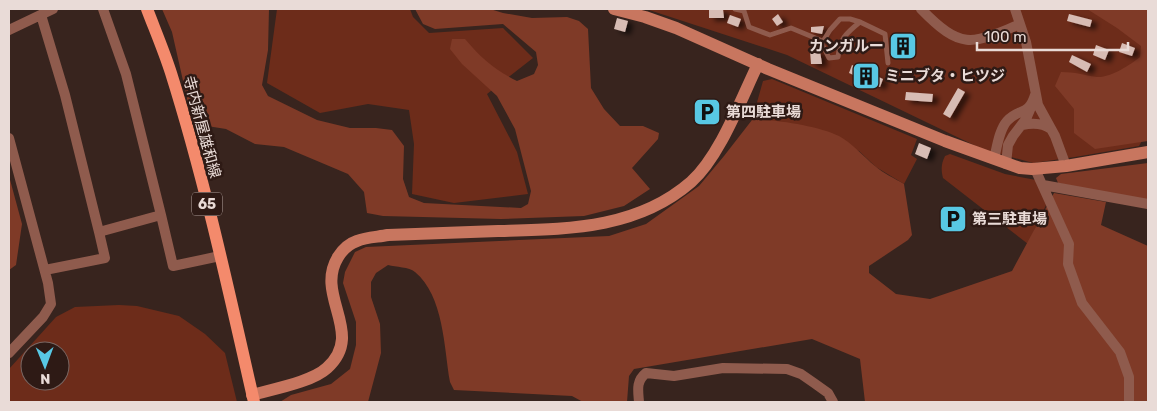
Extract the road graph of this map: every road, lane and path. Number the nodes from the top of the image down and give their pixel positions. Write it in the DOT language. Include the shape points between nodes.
graph roads {
  1 [pos="53,9"];
  2 [pos="103,9"];
  3 [pos="147,9"];
  4 [pos="614,9"];
  5 [pos="735,9"];
  6 [pos="921,9"];
  7 [pos="1015,9"];
  8 [pos="41,15"];
  9 [pos="860,22"];
  10 [pos="1020,24"];
  11 [pos="9,30"];
  12 [pos="822,43"];
  13 [pos="888,63"];
  14 [pos="758,64"];
  15 [pos="1035,95"];
  16 [pos="1032,105"];
  17 [pos="1022,125"];
  18 [pos="1051,129"];
  19 [pos="9,138"];
  20 [pos="1148,152"];
  21 [pos="1000,161"];
  22 [pos="1066,166"];
  23 [pos="1035,169"];
  24 [pos="1043,185"];
  25 [pos="1148,204"];
  26 [pos="161,215"];
  27 [pos="99,232"];
  28 [pos="220,256"];
  29 [pos="45,270"];
  30 [pos="9,353"];
  31 [pos="253,399"];
  32 [pos="639,402"];
  33 [pos="833,402"];
  34 [pos="1129,402"];
  1 -- 8 [label="street"];
  2 -- 26 [label="street" via="126,74"];
  3 -- 28 [label="main road, 寺内新屋雄和線 / 65" via="170,72"];
  4 -- 14 [label="street" via="676,28"];
  5 -- 12 [label="lane" via="744,11 750,27 770,35 791,28"];
  6 -- 10 [label="street" via="954,37 970,41 987,38"];
  7 -- 10 [label="street"];
  8 -- 11 [label="street"];
  8 -- 27 [label="street" via="65,95"];
  9 -- 12 [label="lane" via="840,19"];
  9 -- 12 [label="lane" via="839,44 838,58 829,58"];
  9 -- 13 [label="lane" via="885,34"];
  10 -- 15 [label="street" via="1030,56"];
  14 -- 21 [label="street"];
  14 -- 31 [label="street" via="716,152 692,181 666,200 637,213 607,223 572,228 388,235 359,240 344,247 331,273 331,289 342,328 342,343 337,357 313,378"];
  15 -- 16 [label="street"];
  15 -- 18 [label="street"];
  16 -- 17 [label="street"];
  16 -- 21 [label="street" via="1006,122 1001,132"];
  17 -- 18 [label="street" via="1030,123"];
  17 -- 21 [label="street"];
  18 -- 22 [label="street"];
  19 -- 29 [label="street"];
  20 -- 22 [label="street"];
  21 -- 23 [label="street"];
  22 -- 23 [label="street"];
  23 -- 24 [label="street"];
  24 -- 25 [label="street"];
  24 -- 34 [label="street" via="1069,244 1068,264 1082,303 1120,352 1129,377"];
  26 -- 27 [label="street"];
  26 -- 28 [label="street" via="172,266"];
  27 -- 29 [label="street" via="106,258"];
  28 -- 31 [label="main road, 寺内新屋雄和線 / 65"];
  29 -- 30 [label="street" via="51,304"];
  32 -- 33 [label="street" via="638,383 646,373 674,376 724,368 778,368 801,374 828,393"];
}
